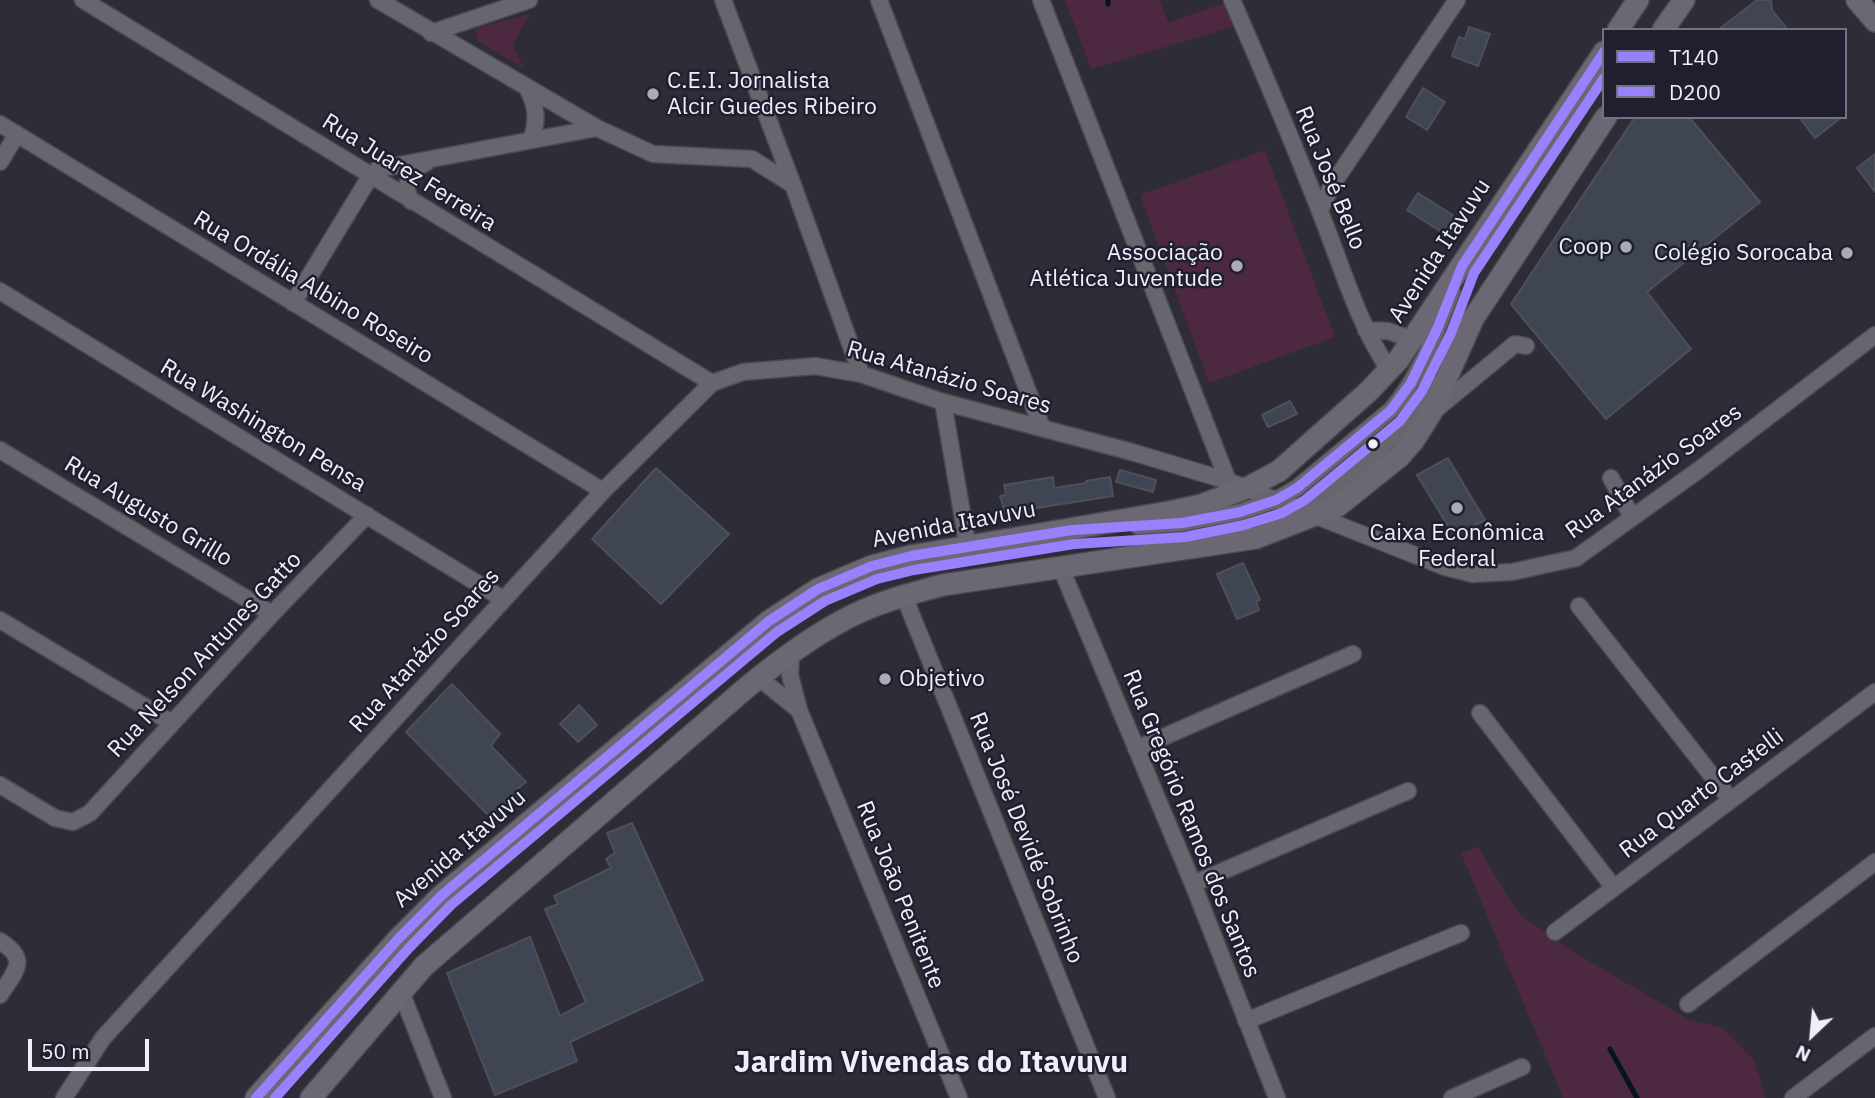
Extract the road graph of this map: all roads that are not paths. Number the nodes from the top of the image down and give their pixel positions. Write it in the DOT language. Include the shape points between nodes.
graph roads {
  1 [pos="83,0"];
  2 [pos="378,0"];
  3 [pos="529,0"];
  4 [pos="723,0"];
  5 [pos="879,0"];
  6 [pos="1041,0"];
  7 [pos="1457,0"];
  8 [pos="1684,0"];
  9 [pos="1857,0"];
  10 [pos="1239,4"];
  11 [pos="1875,21"];
  12 [pos="1664,28"];
  13 [pos="431,33"];
  14 [pos="1602,55"];
  15 [pos="527,88"];
  16 [pos="1605,119"];
  17 [pos="0,124"];
  18 [pos="597,128"];
  19 [pos="16,134"];
  20 [pos="775,136"];
  21 [pos="531,140"];
  22 [pos="432,158"];
  23 [pos="752,159"];
  24 [pos="0,162"];
  25 [pos="371,175"];
  26 [pos="793,185"];
  27 [pos="411,201"];
  28 [pos="1320,210"];
  29 [pos="1462,266"];
  30 [pos="0,291"];
  31 [pos="293,303"];
  32 [pos="1366,330"];
  33 [pos="1875,335"];
  34 [pos="1414,340"];
  35 [pos="1526,346"];
  36 [pos="1450,367"];
  37 [pos="1390,371"];
  38 [pos="861,374"];
  39 [pos="712,383"];
  40 [pos="943,402"];
  41 [pos="1432,413"];
  42 [pos="1042,428"];
  43 [pos="0,450"];
  44 [pos="1611,478"];
  45 [pos="1238,485"];
  46 [pos="603,491"];
  47 [pos="1276,500"];
  48 [pos="1307,512"];
  49 [pos="367,515"];
  50 [pos="1632,517"];
  51 [pos="1072,530"];
  52 [pos="968,548"];
  53 [pos="1061,568"];
  54 [pos="995,578"];
  55 [pos="904,596"];
  56 [pos="503,599"];
  57 [pos="1579,606"];
  58 [pos="272,614"];
  59 [pos="0,620"];
  60 [pos="791,654"];
  61 [pos="1353,654"];
  62 [pos="758,678"];
  63 [pos="1875,692"];
  64 [pos="799,710"];
  65 [pos="1480,713"];
  66 [pos="172,723"];
  67 [pos="1136,748"];
  68 [pos="0,785"];
  69 [pos="1408,791"];
  70 [pos="1731,800"];
  71 [pos="1875,862"];
  72 [pos="1194,884"];
  73 [pos="1615,888"];
  74 [pos="1556,932"];
  75 [pos="1461,933"];
  76 [pos="0,941"];
  77 [pos="401,992"];
  78 [pos="0,995"];
  79 [pos="1688,1004"];
  80 [pos="1246,1021"];
  81 [pos="1875,1036"];
  82 [pos="1522,1067"];
  83 [pos="64,1098"];
  84 [pos="256,1098"];
  85 [pos="311,1098"];
  86 [pos="443,1098"];
  87 [pos="959,1098"];
  88 [pos="1107,1098"];
  89 [pos="1277,1098"];
  90 [pos="1452,1098"];
  91 [pos="1793,1098"];
  1 -- 25 [label="street, Rua Juarez Ferreira"];
  2 -- 13 [label="street"];
  3 -- 13 [label="street"];
  4 -- 20 [label="street"];
  5 -- 42 [label="street"];
  6 -- 45 [label="street"];
  7 -- 28 [label="street" via="1332,185"];
  8 -- 12 [label="main road"];
  9 -- 11 [label="main road"];
  10 -- 28 [label="street, Rua José Bello"];
  13 -- 15 [label="street"];
  14 -- 29 [label="main road, Avenida Itavuvu"];
  15 -- 18 [label="street"];
  15 -- 21 [label="street" via="537,124"];
  16 -- 36 [label="main road" via="1472,318"];
  17 -- 19 [label="street, Rua Ordália Albino Roseiro"];
  18 -- 21 [label="street"];
  18 -- 23 [label="street" via="653,154"];
  19 -- 24 [label="street"];
  19 -- 31 [label="street, Rua Ordália Albino Roseiro"];
  20 -- 23 [label="street"];
  20 -- 26 [label="street"];
  21 -- 22 [label="street"];
  22 -- 25 [label="street" via="378,169"];
  22 -- 27 [label="street" via="412,171 406,188"];
  23 -- 26 [label="street"];
  25 -- 27 [label="street, Rua Juarez Ferreira"];
  25 -- 31 [label="street"];
  26 -- 38 [label="street"];
  27 -- 39 [label="street, Rua Juarez Ferreira"];
  28 -- 32 [label="street, Rua José Bello"];
  29 -- 34 [label="main road, Avenida Itavuvu"];
  29 -- 47 [label="street" via="1427,350 1399,401 1297,488"];
  30 -- 49 [label="street, Rua Washington Pensa"];
  31 -- 46 [label="street, Rua Ordália Albino Roseiro"];
  32 -- 34 [label="street" via="1388,331"];
  32 -- 37 [label="street, Rua José Bello"];
  33 -- 50 [label="street, Rua Atanázio Soares"];
  34 -- 37 [label="main road, Avenida Itavuvu"];
  35 -- 41 [label="street" via="1515,344"];
  36 -- 41 [label="main road"];
  36 -- 48 [label="street" via="1414,415"];
  37 -- 45 [label="main road, Avenida Itavuvu" via="1279,471"];
  38 -- 39 [label="street, Rua Atanázio Soares" via="815,366 743,372"];
  38 -- 40 [label="street, Rua Atanázio Soares"];
  39 -- 46 [label="street, Rua Atanázio Soares"];
  40 -- 42 [label="street, Rua Atanázio Soares"];
  40 -- 52 [label="street"];
  41 -- 48 [label="main road" via="1399,457 1338,506"];
  42 -- 45 [label="street, Rua Atanázio Soares"];
  43 -- 58 [label="street, Rua Augusto Grillo"];
  44 -- 50 [label="street"];
  45 -- 47 [label="street, Rua Atanázio Soares"];
  45 -- 51 [label="main road, Avenida Itavuvu" via="1180,510"];
  46 -- 56 [label="street, Rua Atanázio Soares"];
  47 -- 48 [label="street, Rua Atanázio Soares"];
  47 -- 51 [label="street" via="1182,523"];
  48 -- 50 [label="street, Rua Atanázio Soares" via="1473,574 1511,572 1576,558"];
  48 -- 53 [label="main road" via="1256,538"];
  49 -- 56 [label="street, Rua Washington Pensa"];
  49 -- 58 [label="street, Rua Nelson Antunes Gatto"];
  51 -- 52 [label="main road, Avenida Itavuvu"];
  52 -- 54 [label="main road" via="978,569"];
  52 -- 84 [label="main road, Avenida Itavuvu" via="872,566 818,589 769,621 442,895"];
  53 -- 54 [label="main road"];
  53 -- 67 [label="street, Rua Gregório Ramos dos Santos"];
  54 -- 55 [label="main road"];
  55 -- 60 [label="main road" via="841,621"];
  55 -- 88 [label="street, Rua José Devidé Sobrinho"];
  56 -- 83 [label="street, Rua Atanázio Soares" via="103,1038"];
  57 -- 70 [label="street"];
  58 -- 66 [label="street, Rua Nelson Antunes Gatto"];
  59 -- 66 [label="street"];
  60 -- 62 [label="main road"];
  60 -- 64 [label="street, Rua João Penitente" via="790,675"];
  61 -- 67 [label="street"];
  62 -- 64 [label="street, Rua João Penitente"];
  62 -- 77 [label="main road" via="435,957"];
  63 -- 70 [label="street, Rua Quarto Castelli"];
  64 -- 87 [label="street, Rua João Penitente"];
  65 -- 73 [label="street"];
  66 -- 68 [label="street, Rua Nelson Antunes Gatto" via="90,813 73,822 55,818"];
  67 -- 72 [label="street, Rua Gregório Ramos dos Santos"];
  69 -- 72 [label="street"];
  70 -- 73 [label="street, Rua Quarto Castelli"];
  71 -- 79 [label="street"];
  72 -- 80 [label="street, Rua Gregório Ramos dos Santos"];
  73 -- 74 [label="street, Rua Quarto Castelli"];
  75 -- 80 [label="street"];
  76 -- 78 [label="street" via="18,957 18,966"];
  77 -- 85 [label="main road"];
  77 -- 86 [label="street"];
  80 -- 89 [label="street, Rua Gregório Ramos dos Santos"];
  81 -- 91 [label="street"];
  82 -- 90 [label="street"];
}
